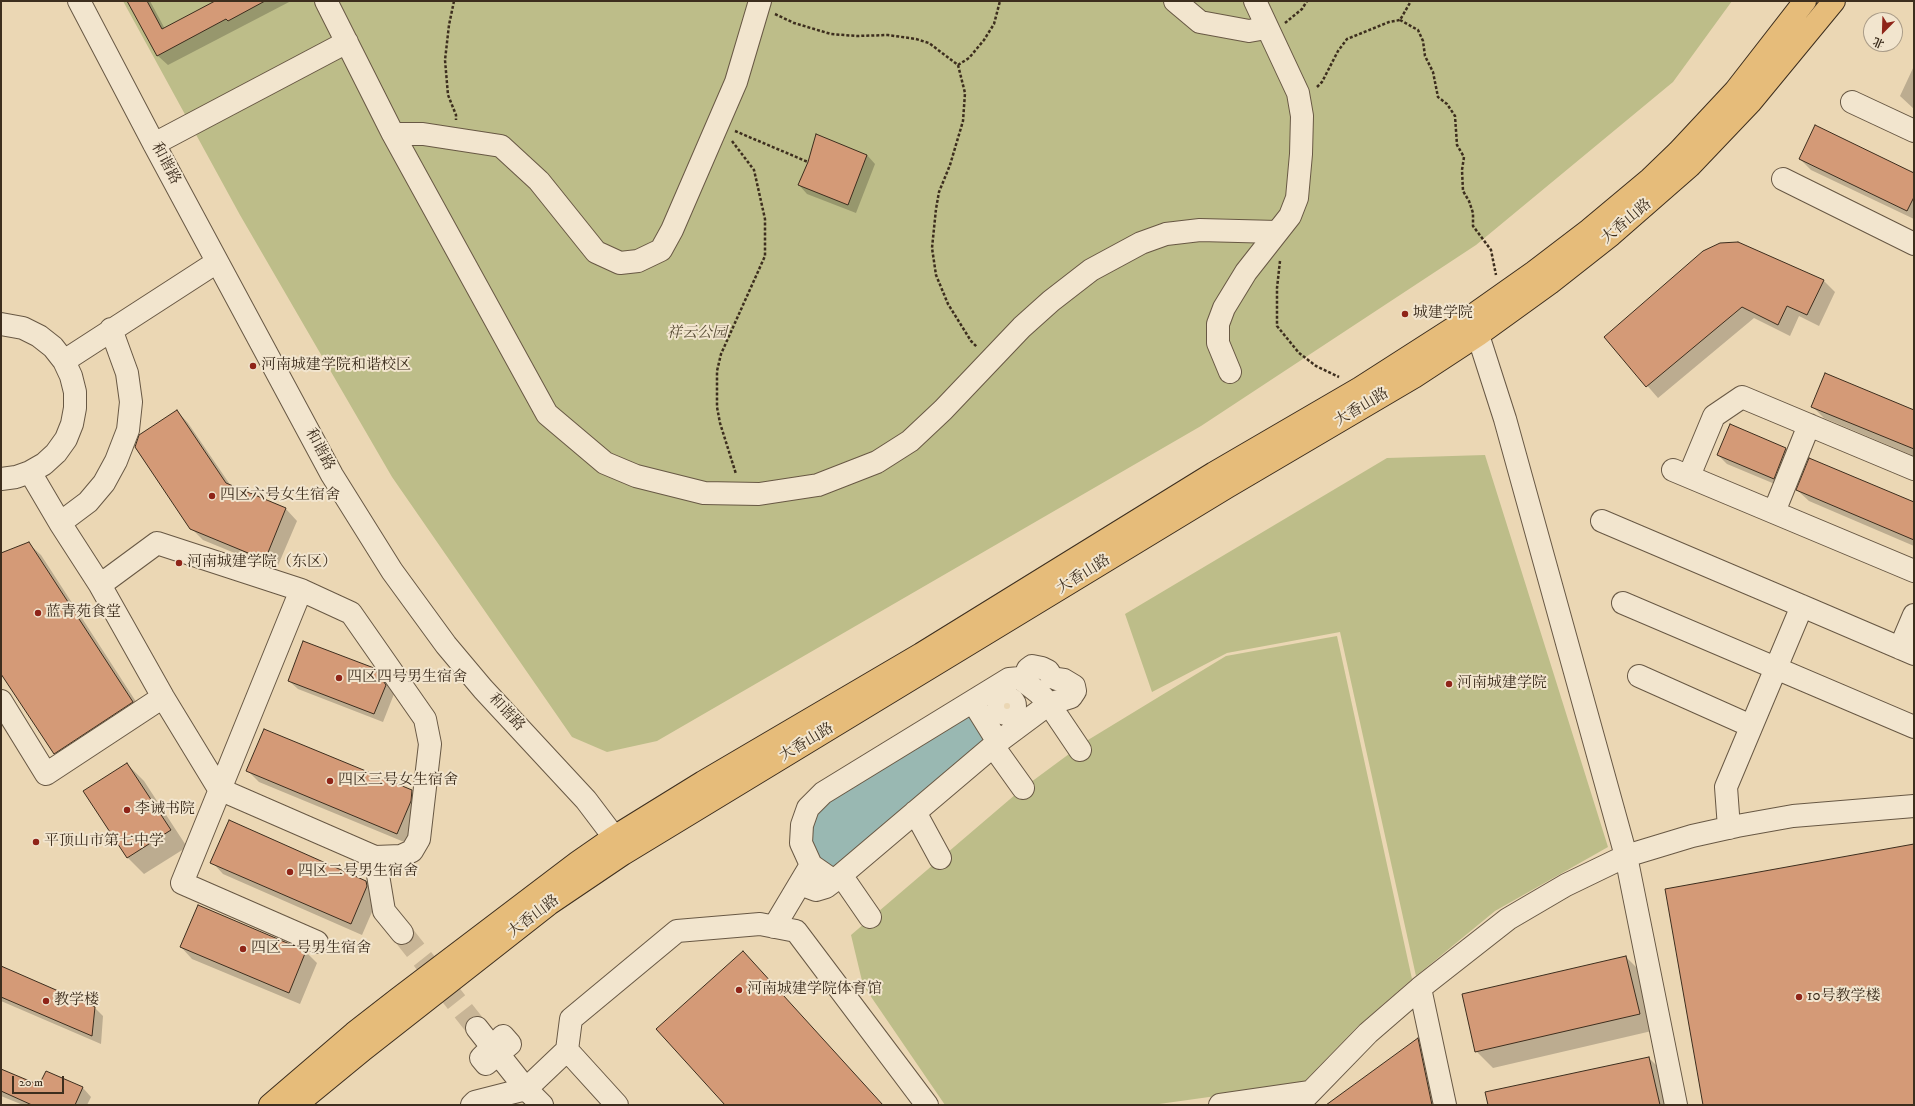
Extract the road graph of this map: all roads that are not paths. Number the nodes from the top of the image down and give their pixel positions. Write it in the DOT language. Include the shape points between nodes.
graph roads {
  1 [pos="79,1"];
  2 [pos="326,1"];
  3 [pos="1175,1"];
  4 [pos="1255,1"];
  5 [pos="1806,1"];
  6 [pos="1834,1"];
  7 [pos="760,2"];
  8 [pos="1266,28"];
  9 [pos="347,42"];
  10 [pos="1852,102"];
  11 [pos="1914,131"];
  12 [pos="393,134"];
  13 [pos="154,144"];
  14 [pos="1783,179"];
  15 [pos="1277,232"];
  16 [pos="1914,244"];
  17 [pos="218,262"];
  18 [pos="1,324"];
  19 [pos="1472,327"];
  20 [pos="110,330"];
  21 [pos="64,361"];
  22 [pos="1230,372"];
  23 [pos="1809,425"];
  24 [pos="1914,469"];
  25 [pos="30,472"];
  26 [pos="1,479"];
  27 [pos="1774,512"];
  28 [pos="1602,521"];
  29 [pos="60,523"];
  30 [pos="1914,571"];
  31 [pos="100,585"];
  32 [pos="301,590"];
  33 [pos="1623,603"];
  34 [pos="1802,606"];
  35 [pos="1914,615"];
  36 [pos="1907,651"];
  37 [pos="1776,668"];
  38 [pos="1639,676"];
  39 [pos="1027,684"];
  40 [pos="163,697"];
  41 [pos="1,701"];
  42 [pos="1048,704"];
  43 [pos="1004,709"];
  44 [pos="1752,726"];
  45 [pos="1914,727"];
  46 [pos="996,744"];
  47 [pos="1080,750"];
  48 [pos="1023,788"];
  49 [pos="219,789"];
  50 [pos="1914,806"];
  51 [pos="915,812"];
  52 [pos="1728,828"];
  53 [pos="619,846"];
  54 [pos="1626,856"];
  55 [pos="375,857"];
  56 [pos="940,858"];
  57 [pos="811,865"];
  58 [pos="838,878"];
  59 [pos="800,884"];
  60 [pos="870,917"];
  61 [pos="774,927"];
  62 [pos="402,933"];
  63 [pos="318,942"];
  64 [pos="1420,988"];
  65 [pos="477,1028"];
  66 [pos="567,1050"];
  67 [pos="526,1089"];
  68 [pos="1304,1098"];
  69 [pos="270,1105"];
  70 [pos="296,1105"];
  71 [pos="472,1105"];
  72 [pos="542,1105"];
  73 [pos="617,1105"];
  74 [pos="927,1105"];
  75 [pos="1220,1105"];
  76 [pos="1445,1105"];
  77 [pos="1676,1105"];
  1 -- 13 [label="street, 和谐路"];
  2 -- 9 [label="street"];
  3 -- 8 [label="street" via="1200,22 1249,31"];
  4 -- 8 [label="street"];
  5 -- 19 [label="main road, 大香山路" via="1735,91 1678,152 1589,230 1501,295"];
  6 -- 19 [label="main road, 大香山路" via="1750,104 1690,166 1581,260"];
  7 -- 12 [label="street" via="736,82 672,230 661,250 638,261 620,263 596,252 539,181 501,146 423,134"];
  8 -- 15 [label="street" via="1293,79 1302,116 1297,198 1290,216"];
  9 -- 12 [label="street"];
  9 -- 13 [label="street"];
  10 -- 11 [label="street"];
  12 -- 15 [label="street" via="546,414 605,463 636,476 704,493 759,494 818,485 876,462 910,441 1051,301 1091,270 1141,243 1166,234 1200,230"];
  13 -- 17 [label="street, 和谐路"];
  14 -- 16 [label="street"];
  15 -- 22 [label="street" via="1246,272 1224,308 1218,324 1218,343"];
  17 -- 20 [label="street"];
  17 -- 53 [label="street, 和谐路" via="332,475 392,571 446,645 483,689 586,800"];
  18 -- 21 [label="street" via="23,328 39,336 53,347"];
  19 -- 53 [label="main road, 大香山路" via="1360,388 1214,473 921,654 703,782"];
  19 -- 53 [label="main road, 大香山路" via="1414,377"];
  19 -- 54 [label="street" via="1505,419"];
  20 -- 21 [label="street"];
  20 -- 29 [label="street" via="127,373 131,402 128,430 104,483 88,502"];
  21 -- 25 [label="street" via="75,392 72,424 66,439 56,452 44,464"];
  23 -- 24 [label="street"];
  23 -- 27 [label="street"];
  23 -- 27 [label="street" via="1742,397 1714,416 1681,473"];
  25 -- 26 [label="street"];
  25 -- 29 [label="street"];
  27 -- 30 [label="street"];
  28 -- 34 [label="street"];
  29 -- 31 [label="street"];
  31 -- 32 [label="street" via="157,543"];
  31 -- 40 [label="street"];
  32 -- 49 [label="street"];
  32 -- 55 [label="street" via="351,613 425,719 430,744 419,839 412,851 401,856"];
  33 -- 37 [label="street"];
  34 -- 36 [label="street"];
  34 -- 37 [label="street"];
  35 -- 36 [label="street"];
  37 -- 44 [label="street"];
  37 -- 45 [label="street"];
  38 -- 44 [label="street"];
  39 -- 42 [label="street"];
  39 -- 42 [label="street" via="1028,669 1032,666 1042,668 1052,677 1074,686 1075,691 1071,697"];
  39 -- 43 [label="street"];
  40 -- 41 [label="street" via="46,774"];
  40 -- 49 [label="street"];
  42 -- 43 [label="street"];
  42 -- 47 [label="street"];
  43 -- 46 [label="street"];
  43 -- 57 [label="street" via="972,702 823,793 808,808 802,825 801,843"];
  44 -- 52 [label="street" via="1726,787"];
  46 -- 48 [label="street"];
  46 -- 51 [label="street"];
  49 -- 55 [label="street"];
  49 -- 63 [label="street" via="182,883"];
  50 -- 52 [label="street" via="1801,816"];
  51 -- 56 [label="street"];
  51 -- 58 [label="street"];
  52 -- 54 [label="street"];
  53 -- 69 [label="main road, 大香山路" via="565,872 348,1038"];
  53 -- 70 [label="main road, 大香山路"];
  54 -- 64 [label="street" via="1566,885 1508,919"];
  54 -- 77 [label="street"];
  55 -- 62 [label="street" via="384,911"];
  57 -- 58 [label="street"];
  57 -- 59 [label="street"];
  58 -- 59 [label="street" via="826,887 816,890"];
  58 -- 60 [label="street"];
  59 -- 61 [label="street"];
  61 -- 66 [label="street" via="760,924 677,931 571,1019"];
  61 -- 74 [label="street" via="796,931"];
  64 -- 68 [label="street" via="1368,1033"];
  64 -- 76 [label="street"];
  65 -- 67 [label="street"];
  66 -- 67 [label="street"];
  66 -- 73 [label="street"];
  67 -- 71 [label="street" via="475,1102"];
  67 -- 72 [label="street"];
  68 -- 75 [label="street"];
}
